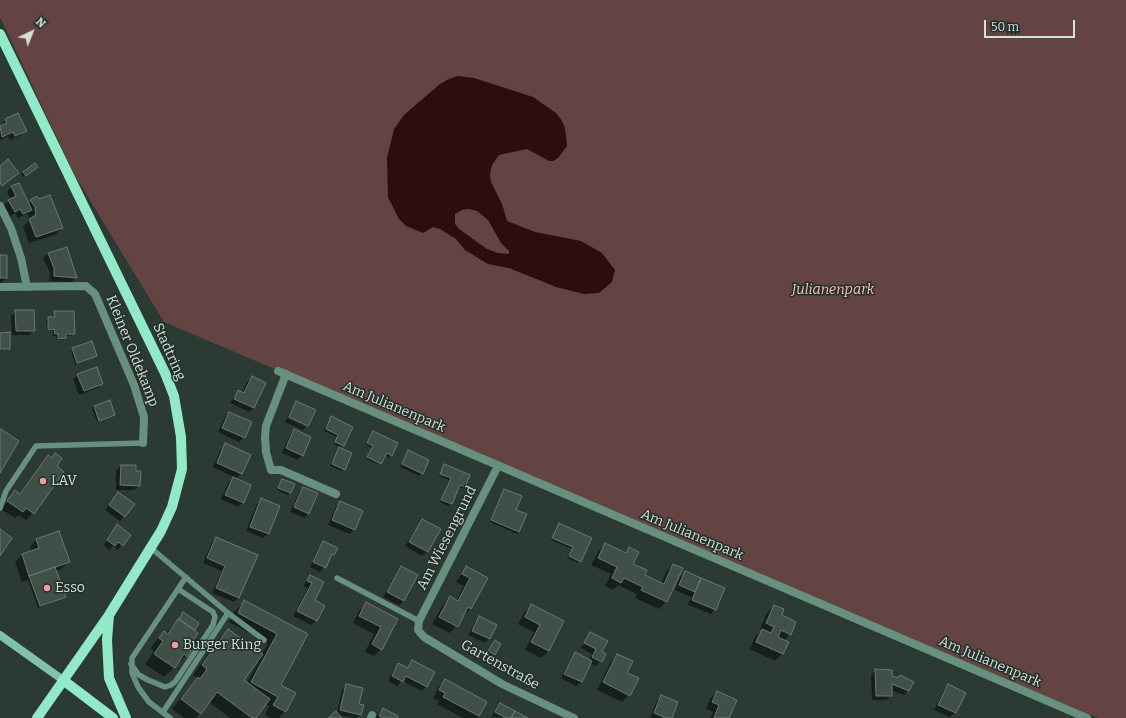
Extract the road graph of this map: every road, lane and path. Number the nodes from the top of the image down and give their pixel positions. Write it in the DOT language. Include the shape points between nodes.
graph roads {
  1 [pos="0,34"];
  2 [pos="0,206"];
  3 [pos="0,287"];
  4 [pos="27,287"];
  5 [pos="143,443"];
  6 [pos="498,466"];
  7 [pos="336,494"];
  8 [pos="0,508"];
  9 [pos="151,548"];
  10 [pos="186,577"];
  11 [pos="337,578"];
  12 [pos="178,589"];
  13 [pos="228,613"];
  14 [pos="109,615"];
  15 [pos="418,626"];
  16 [pos="1,638"];
  17 [pos="264,640"];
  18 [pos="132,661"];
  19 [pos="63,680"];
  20 [pos="163,712"];
  21 [pos="558,715"];
  22 [pos="37,718"];
  23 [pos="113,718"];
  24 [pos="126,718"];
  25 [pos="170,718"];
  26 [pos="574,718"];
  27 [pos="1088,718"];
  1 -- 9 [label="main road, Stadtring" via="166,373 174,396 181,437 182,469 172,507"];
  2 -- 4 [label="street" via="21,258"];
  3 -- 4 [label="street, Kleiner Oldekamp"];
  4 -- 5 [label="street, Kleiner Oldekamp" via="86,286 95,294 134,385 144,417"];
  5 -- 8 [label="lane" via="36,446 6,491"];
  6 -- 7 [label="street, Am Julianenpark" via="282,373 265,432 266,452 271,470 281,470"];
  6 -- 15 [label="street, Am Wiesengrund"];
  6 -- 27 [label="street, Am Julianenpark"];
  9 -- 10 [label="lane"];
  9 -- 14 [label="main road, Stadtring"];
  10 -- 12 [label="lane"];
  10 -- 13 [label="lane"];
  11 -- 15 [label="lane"];
  12 -- 18 [label="lane"];
  12 -- 18 [label="lane" via="213,612 213,625 171,685 158,685 139,675"];
  13 -- 17 [label="lane"];
  13 -- 20 [label="lane"];
  14 -- 19 [label="main road, Stadtring"];
  14 -- 24 [label="main road" via="109,678"];
  15 -- 21 [label="street, Gartenstraße" via="424,637"];
  16 -- 19 [label="main road"];
  18 -- 20 [label="lane" via="133,676 138,688 149,702"];
  19 -- 22 [label="main road, Stadtring"];
  19 -- 23 [label="main road"];
  20 -- 25 [label="lane"];
  21 -- 26 [label="street, Gartenstraße"];
}
